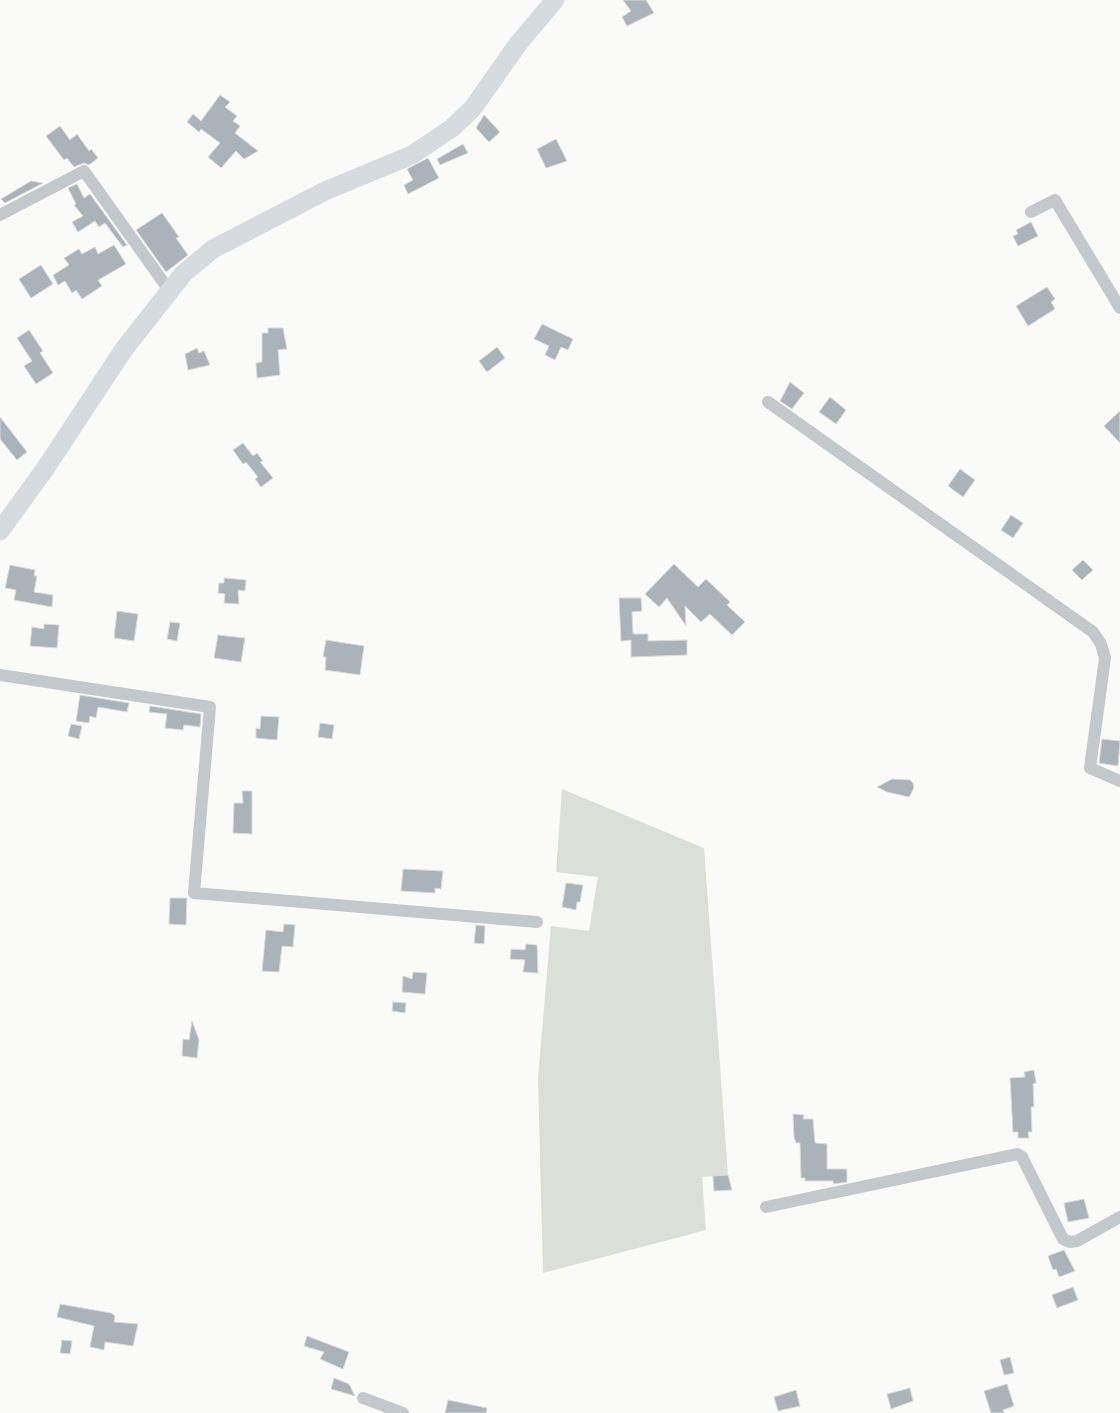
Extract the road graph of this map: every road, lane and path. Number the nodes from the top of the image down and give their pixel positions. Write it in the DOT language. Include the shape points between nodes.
graph roads {
  1 [pos="555,0"];
  2 [pos="1031,212"];
  3 [pos="0,215"];
  4 [pos="169,290"];
  5 [pos="1120,308"];
  6 [pos="768,402"];
  7 [pos="0,531"];
  8 [pos="0,675"];
  9 [pos="1120,781"];
  10 [pos="537,922"];
  11 [pos="766,1207"];
  12 [pos="1120,1217"];
  13 [pos="363,1398"];
  14 [pos="403,1413"];
  1 -- 4 [label="main road" via="518,44 473,108 452,128 412,155 325,191 213,249"];
  2 -- 5 [label="street" via="1054,200"];
  3 -- 4 [label="street" via="84,172"];
  4 -- 7 [label="main road" via="124,349 46,469"];
  6 -- 9 [label="street" via="1093,632 1105,658 1090,768"];
  8 -- 10 [label="street" via="210,707 194,893"];
  11 -- 12 [label="street" via="1017,1154 1022,1157 1063,1239 1077,1241"];
  13 -- 14 [label="street"];
}
